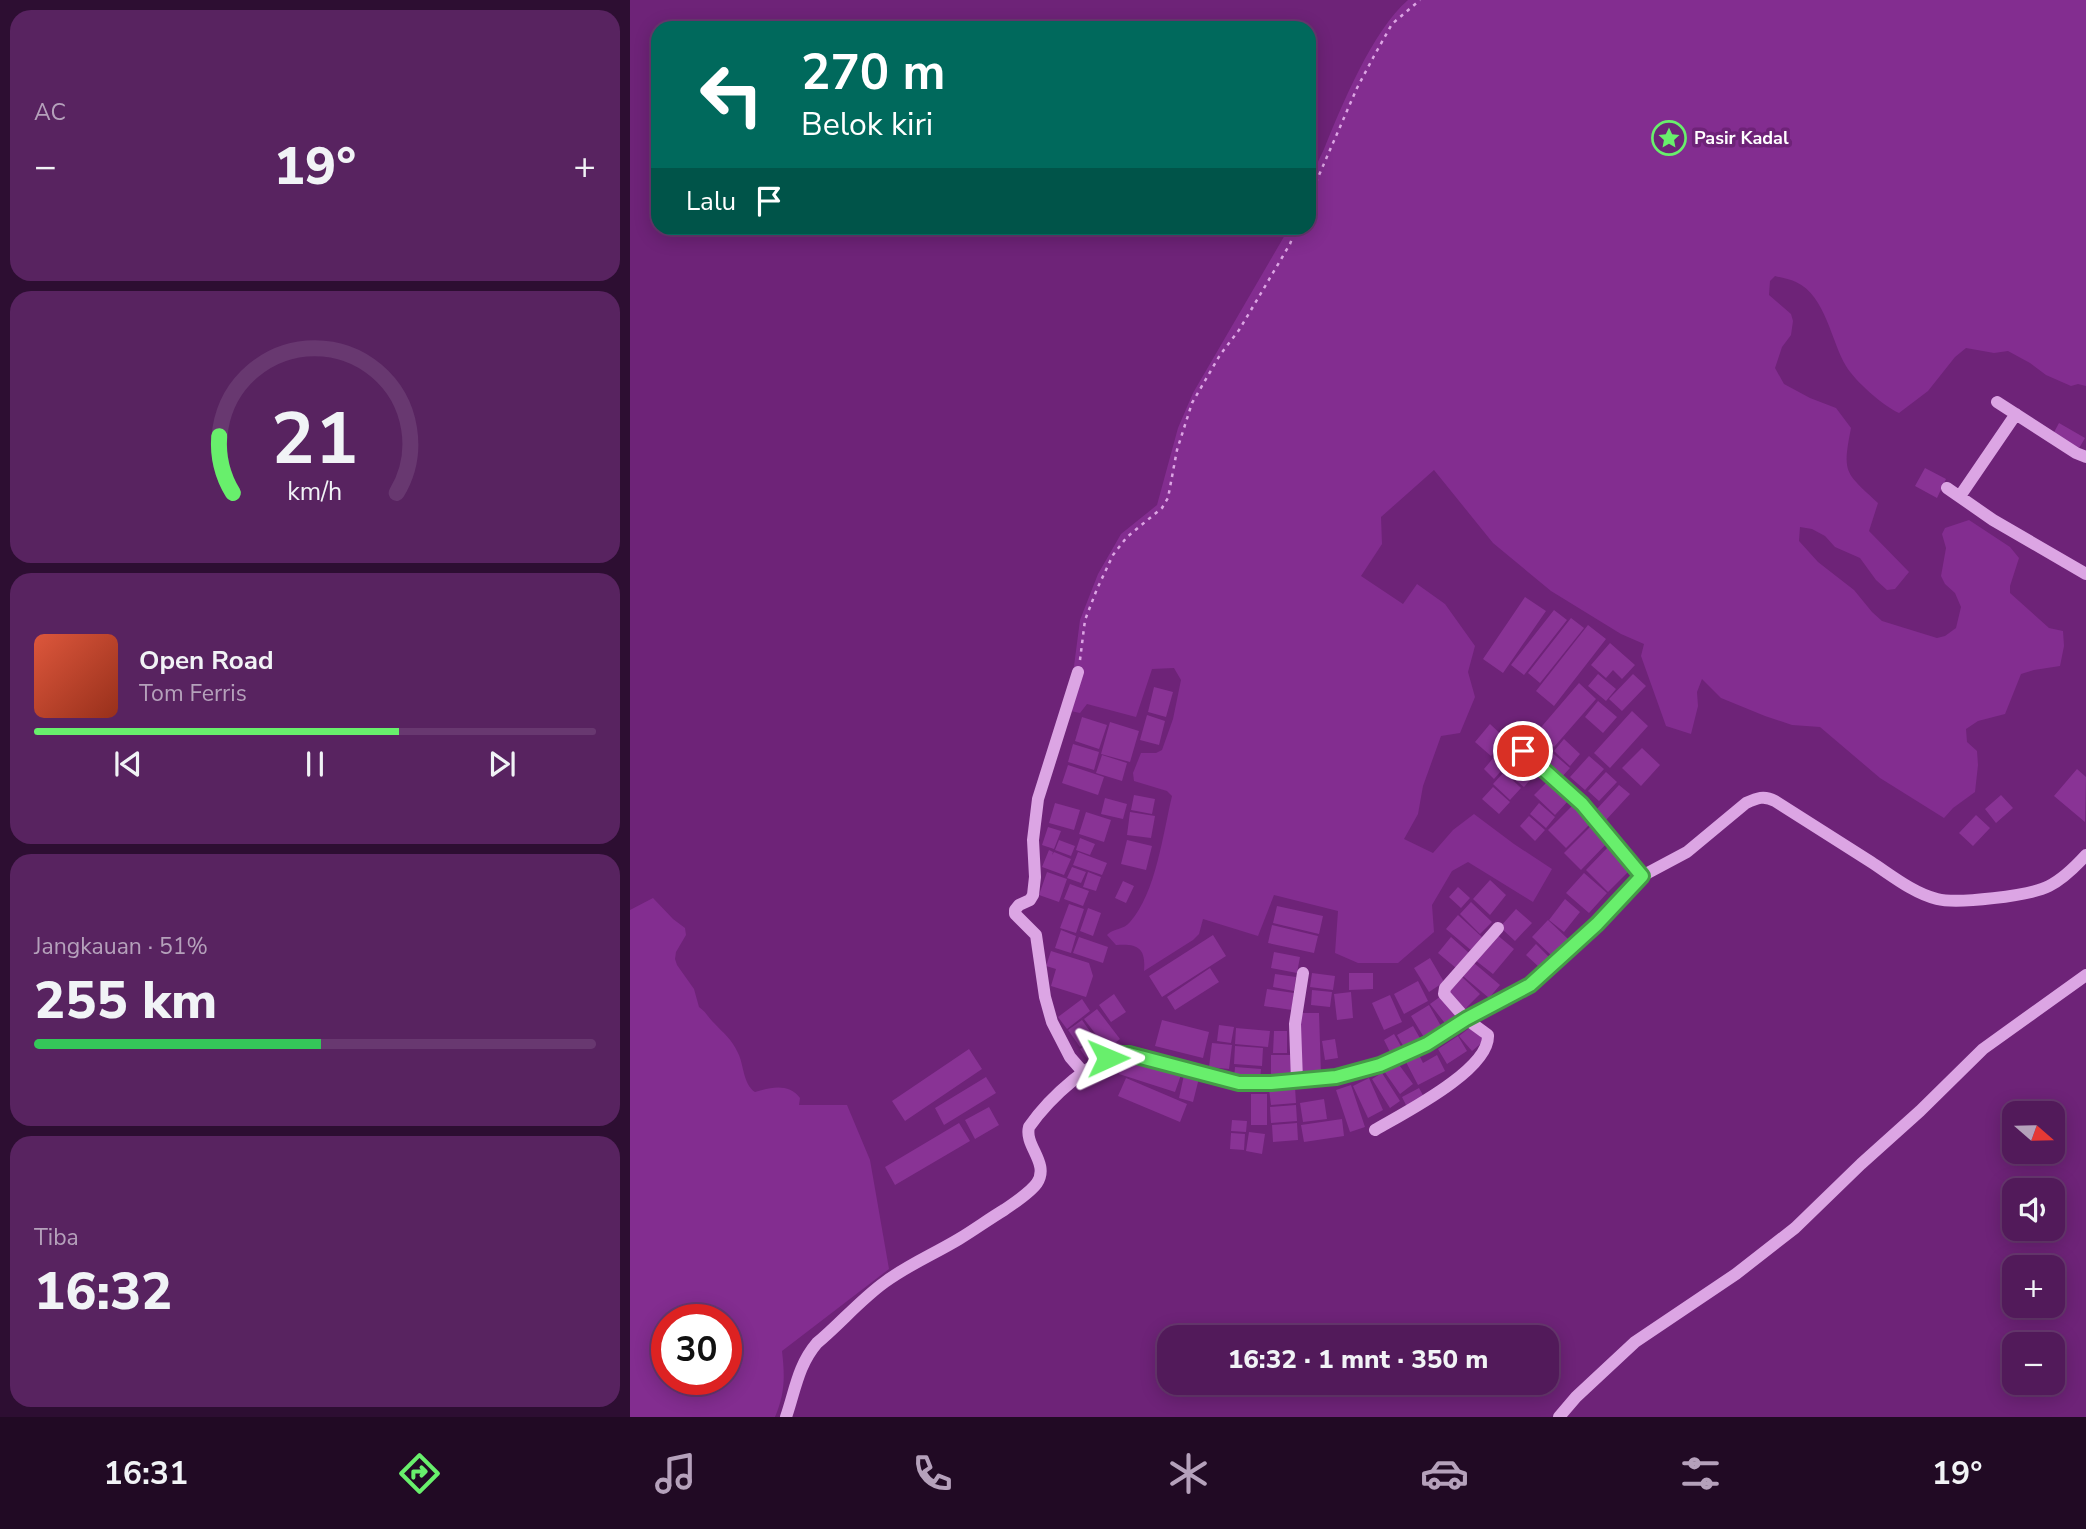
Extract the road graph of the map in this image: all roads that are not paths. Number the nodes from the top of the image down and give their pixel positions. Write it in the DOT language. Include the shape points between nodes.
graph roads {
  1 [pos="1997,402"];
  2 [pos="2016,414"];
  3 [pos="2086,457"];
  4 [pos="1947,488"];
  5 [pos="1960,496"];
  6 [pos="2086,574"];
  7 [pos="1077,672"];
  8 [pos="1506,735"];
  9 [pos="2086,855"];
  10 [pos="1642,876"];
  11 [pos="1498,928"];
  12 [pos="1303,973"];
  13 [pos="2086,975"];
  14 [pos="1466,1019"];
  15 [pos="1083,1072"];
  16 [pos="1297,1081"];
  17 [pos="1375,1130"];
  18 [pos="786,1417"];
  19 [pos="1559,1417"];
  1 -- 2 [label="street"];
  2 -- 3 [label="street"];
  2 -- 5 [label="street"];
  4 -- 5 [label="street"];
  5 -- 6 [label="street"];
  7 -- 15 [label="street" via="1038,799 1033,895 1015,914 1036,936 1052,1022"];
  8 -- 10 [label="street" via="1582,804"];
  9 -- 10 [label="street" via="2064,876 2039,890 1992,898 1937,899 1763,797 1746,803 1687,852"];
  10 -- 14 [label="street" via="1530,985"];
  11 -- 14 [label="street" via="1445,988 1444,994"];
  12 -- 16 [label="street" via="1295,1024"];
  13 -- 19 [label="street" via="1983,1049 1795,1228 1635,1342"];
  14 -- 16 [label="street" via="1427,1044 1380,1065"];
  14 -- 17 [label="street" via="1489,1039 1472,1066 1456,1082"];
  15 -- 16 [label="street" via="1108,1058 1129,1054 1239,1083"];
  15 -- 18 [label="street" via="1029,1127 1027,1134 1040,1163 1037,1183 960,1238 882,1284 817,1343 801,1366"];
}
